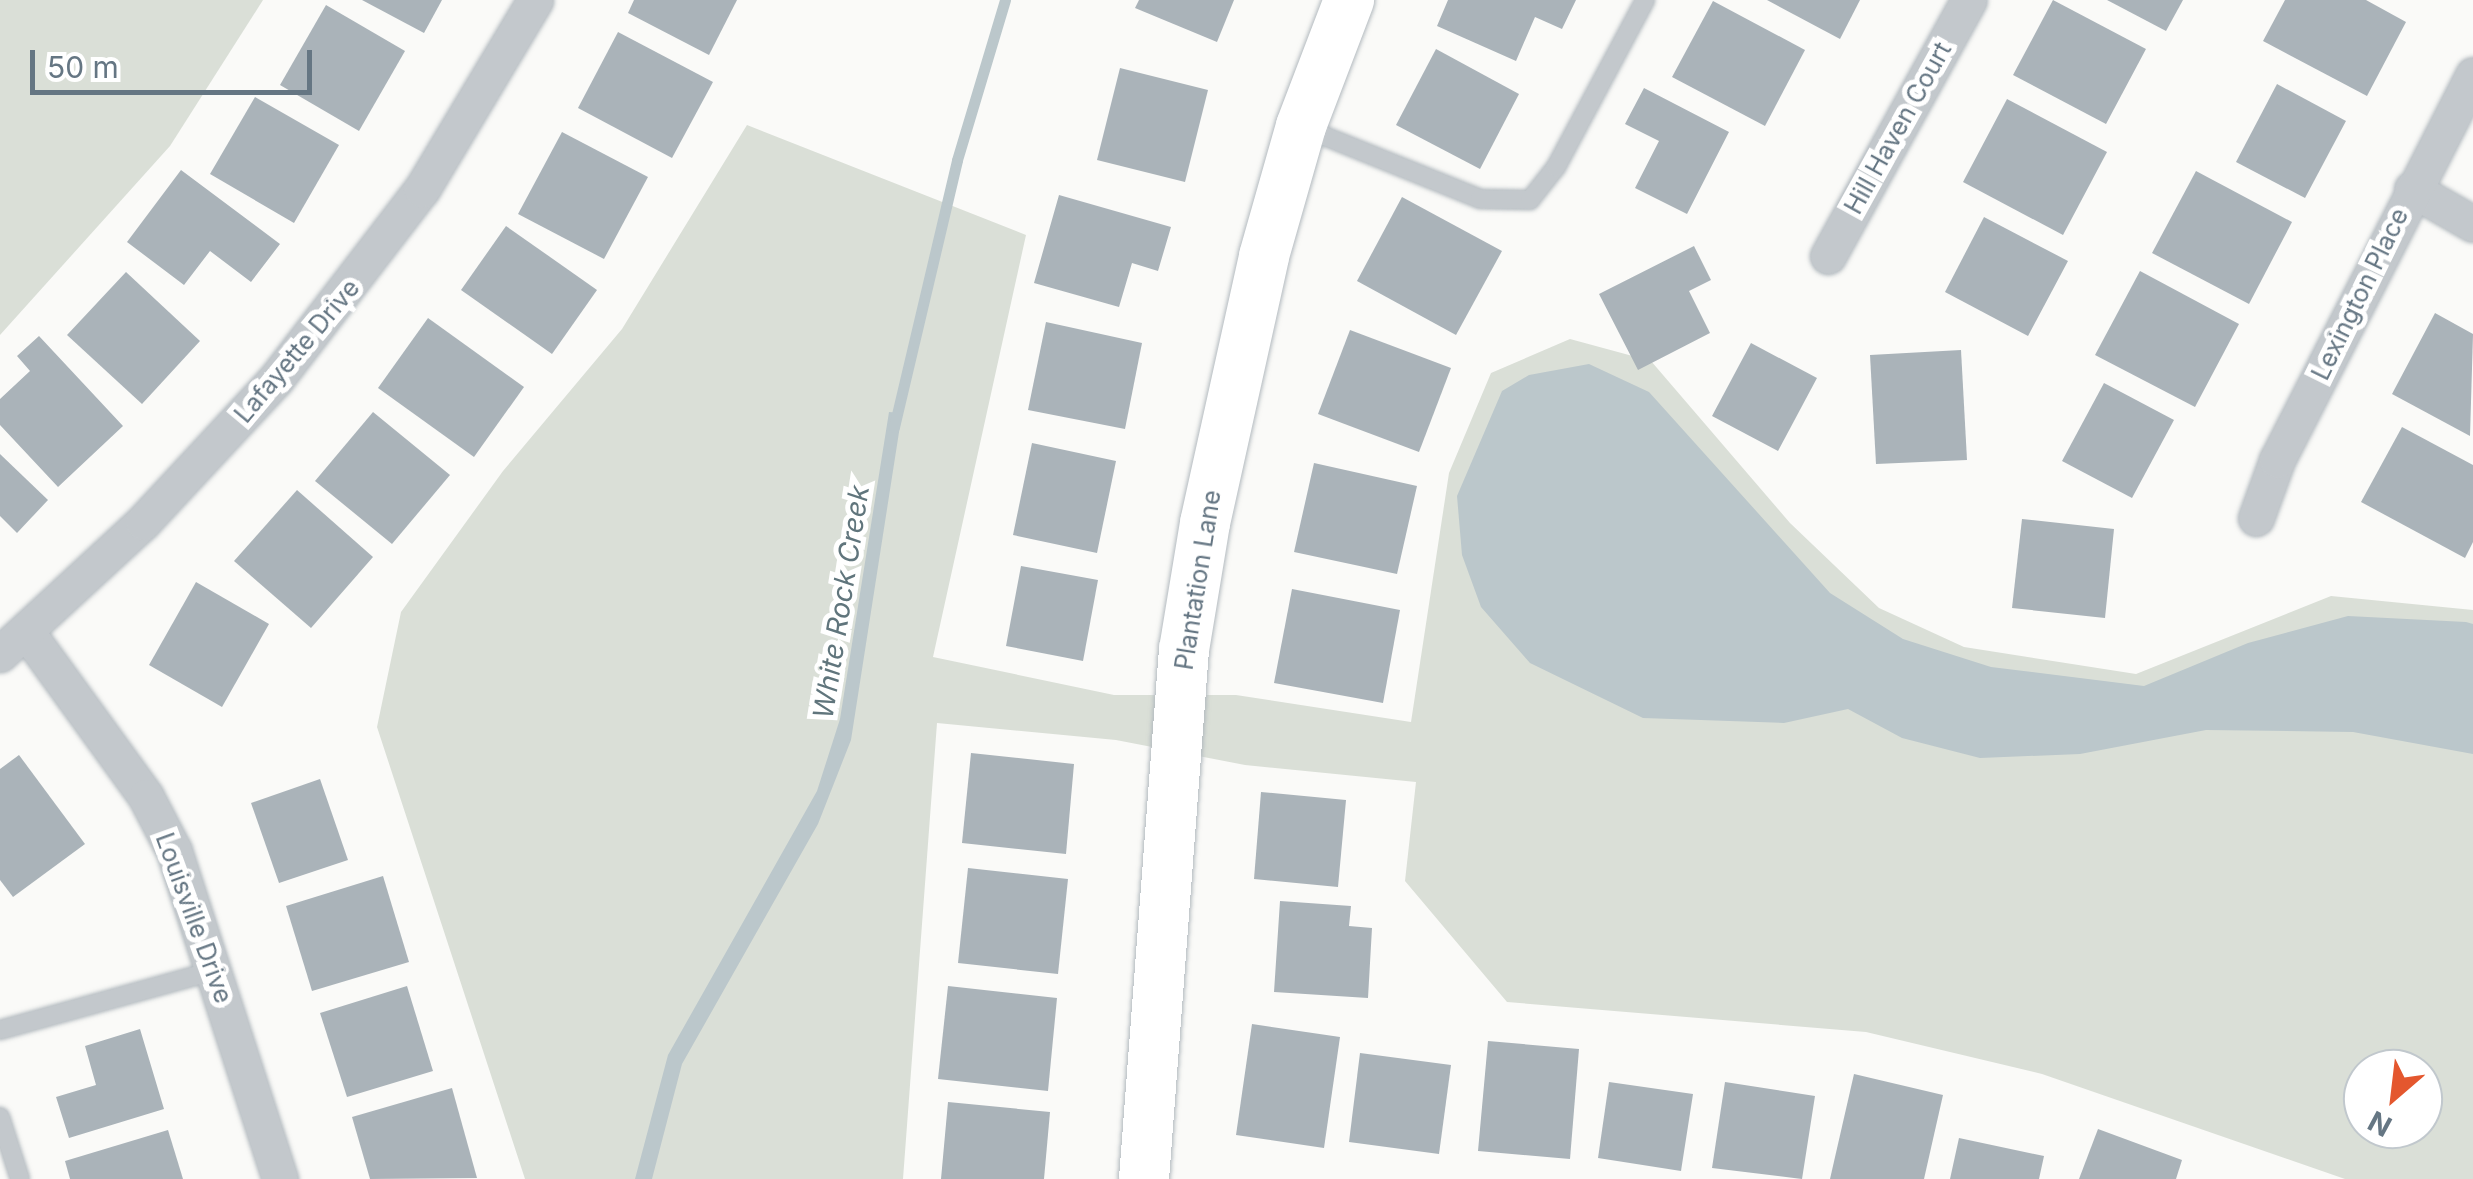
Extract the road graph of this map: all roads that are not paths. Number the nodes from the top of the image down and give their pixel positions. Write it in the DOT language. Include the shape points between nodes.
graph roads {
  1 [pos="535,0"];
  2 [pos="1350,0"];
  3 [pos="1645,0"];
  4 [pos="1969,0"];
  5 [pos="2473,75"];
  6 [pos="1301,126"];
  7 [pos="2412,190"];
  8 [pos="2473,224"];
  9 [pos="1828,256"];
  10 [pos="2256,518"];
  11 [pos="13,643"];
  12 [pos="216,970"];
  13 [pos="0,1030"];
  14 [pos="0,1117"];
  15 [pos="20,1179"];
  16 [pos="280,1179"];
  17 [pos="1144,1179"];
  1 -- 11 [label="street, Lafayette Drive" via="450,148 314,333 216,448"];
  2 -- 6 [label="street, Plantation Lane"];
  3 -- 6 [label="lane" via="1556,167 1530,200 1480,199"];
  4 -- 9 [label="street, Hill Haven Court"];
  5 -- 7 [label="street, Lexington Place"];
  6 -- 17 [label="street, Plantation Lane" via="1233,378 1184,650"];
  7 -- 8 [label="street"];
  7 -- 10 [label="street, Lexington Place" via="2278,460"];
  11 -- 12 [label="street, Louisville Drive" via="146,796 174,851"];
  12 -- 13 [label="lane"];
  12 -- 16 [label="street, Louisville Drive"];
  14 -- 15 [label="lane"];
}
